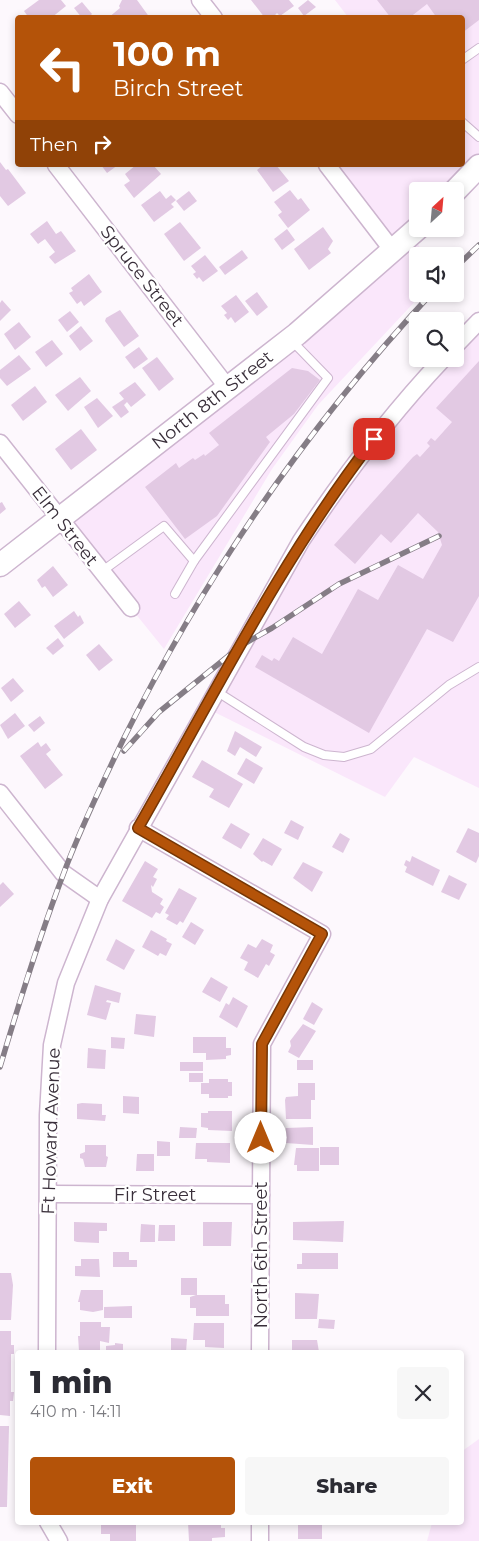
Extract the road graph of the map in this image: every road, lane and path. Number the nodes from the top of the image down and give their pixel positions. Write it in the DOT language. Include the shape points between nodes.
graph roads {
  1 [pos="200,0"];
  2 [pos="212,15"];
  3 [pos="479,48"];
  4 [pos="465,58"];
  5 [pos="0,92"];
  6 [pos="15,111"];
  7 [pos="465,124"];
  8 [pos="479,136"];
  9 [pos="479,166"];
  10 [pos="58,167"];
  11 [pos="329,167"];
  12 [pos="464,182"];
  13 [pos="409,237"];
  14 [pos="394,251"];
  15 [pos="479,321"];
  16 [pos="464,337"];
  17 [pos="291,339"];
  18 [pos="436,367"];
  19 [pos="228,388"];
  20 [pos="0,442"];
  21 [pos="59,519"];
  22 [pos="194,561"];
  23 [pos="0,565"];
  24 [pos="102,572"];
  25 [pos="175,594"];
  26 [pos="131,608"];
  27 [pos="479,667"];
  28 [pos="216,691"];
  29 [pos="0,794"];
  30 [pos="138,828"];
  31 [pos="100,899"];
  32 [pos="49,1194"];
  33 [pos="261,1195"];
  34 [pos="47,1350"];
  35 [pos="260,1350"];
  36 [pos="50,1525"];
  37 [pos="260,1525"];
  38 [pos="59,1541"];
  39 [pos="260,1541"];
  1 -- 2 [label="street"];
  3 -- 4 [label="lane"];
  5 -- 6 [label="street"];
  7 -- 8 [label="lane"];
  9 -- 12 [label="main road"];
  10 -- 19 [label="street, Spruce Street"];
  11 -- 14 [label="street"];
  13 -- 14 [label="main road, North 8th Street"];
  14 -- 17 [label="main road, North 8th Street"];
  15 -- 16 [label="street"];
  17 -- 19 [label="main road, North 8th Street"];
  17 -- 22 [label="lane" via="328,378"];
  18 -- 28 [label="street, Ft Howard Avenue" via="385,424 339,484 302,541"];
  19 -- 21 [label="main road, North 8th Street"];
  20 -- 21 [label="street, Elm Street"];
  21 -- 23 [label="main road, North 8th Street"];
  21 -- 24 [label="street, Elm Street"];
  22 -- 24 [label="lane" via="164,526"];
  22 -- 25 [label="lane"];
  24 -- 26 [label="street, Elm Street"];
  27 -- 28 [label="lane" via="449,685 371,749 344,757 324,755 304,747"];
  28 -- 30 [label="street, Ft Howard Avenue"];
  29 -- 31 [label="street" via="63,874"];
  30 -- 31 [label="street, Ft Howard Avenue"];
  30 -- 33 [label="street, North 6th Street" via="322,934 262,1044"];
  31 -- 32 [label="street, Ft Howard Avenue" via="66,983 52,1045 48,1115"];
  32 -- 33 [label="street, Fir Street"];
  32 -- 34 [label="street, Ft Howard Avenue"];
  33 -- 35 [label="street, North 6th Street"];
  36 -- 38 [label="street"];
  37 -- 39 [label="street"];
}
